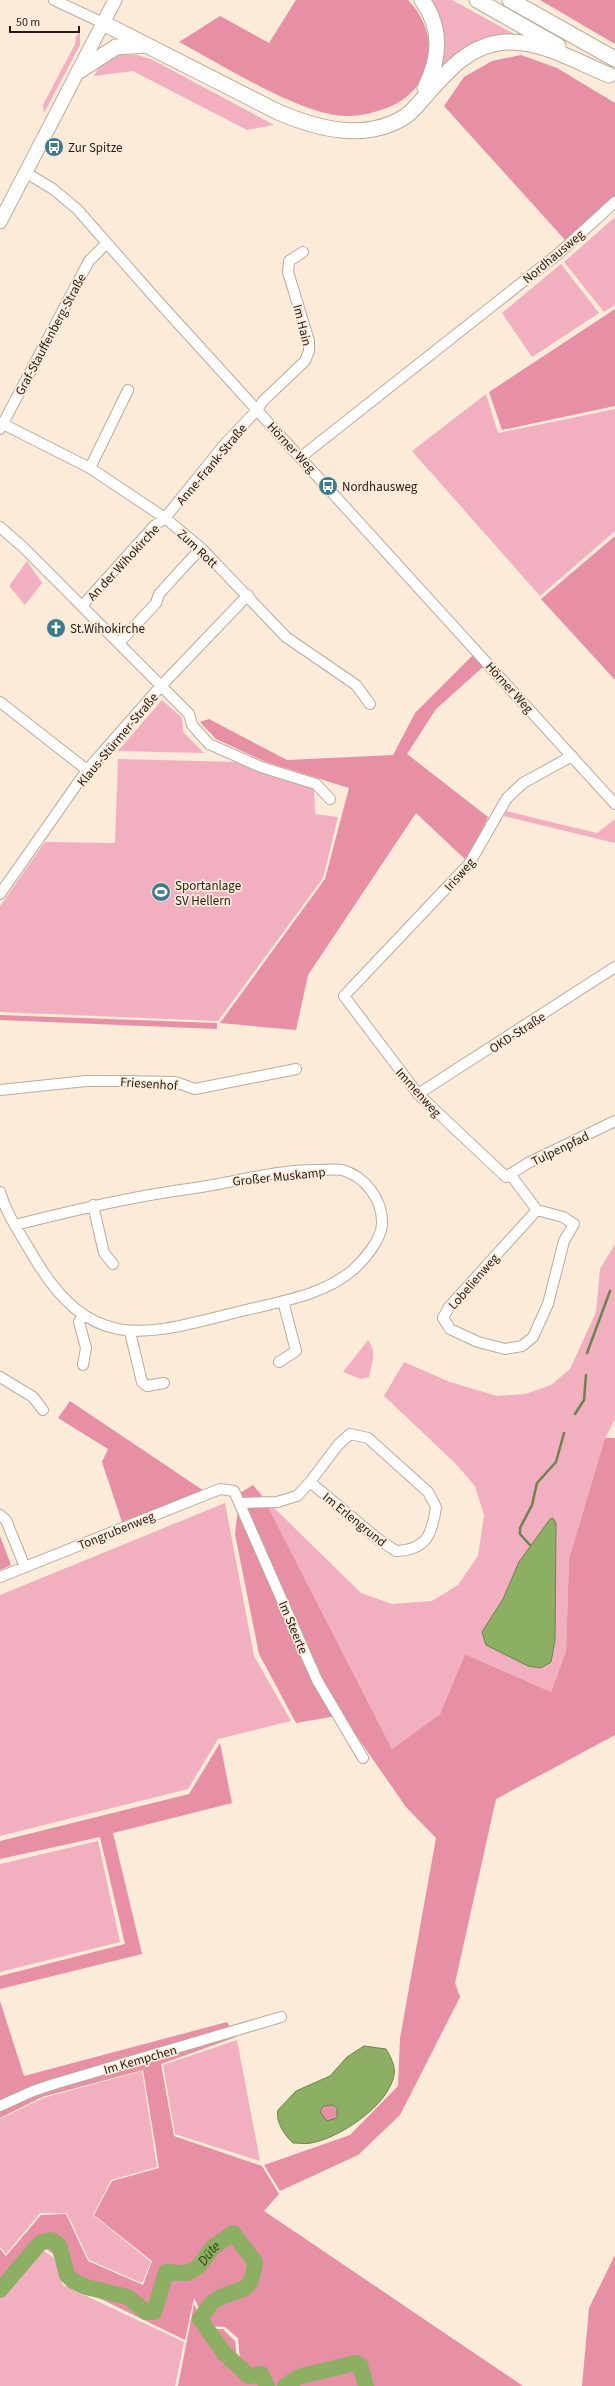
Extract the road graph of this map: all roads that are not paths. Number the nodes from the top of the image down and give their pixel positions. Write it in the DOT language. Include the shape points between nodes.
graph roads {
  1 [pos="54,0"];
  2 [pos="115,0"];
  3 [pos="422,0"];
  4 [pos="477,0"];
  5 [pos="510,0"];
  6 [pos="103,23"];
  7 [pos="150,46"];
  8 [pos="615,59"];
  9 [pos="79,71"];
  10 [pos="612,77"];
  11 [pos="416,107"];
  12 [pos="25,172"];
  13 [pos="615,202"];
  14 [pos="0,222"];
  15 [pos="107,243"];
  16 [pos="303,252"];
  17 [pos="128,390"];
  18 [pos="257,410"];
  19 [pos="1,426"];
  20 [pos="301,457"];
  21 [pos="90,468"];
  22 [pos="165,518"];
  23 [pos="0,527"];
  24 [pos="201,548"];
  25 [pos="248,595"];
  26 [pos="82,606"];
  27 [pos="119,643"];
  28 [pos="160,687"];
  29 [pos="0,702"];
  30 [pos="370,704"];
  31 [pos="572,756"];
  32 [pos="87,770"];
  33 [pos="330,798"];
  34 [pos="615,804"];
  35 [pos="0,894"];
  36 [pos="615,967"];
  37 [pos="344,996"];
  38 [pos="296,1069"];
  39 [pos="0,1090"];
  40 [pos="418,1094"];
  41 [pos="615,1121"];
  42 [pos="508,1176"];
  43 [pos="0,1192"];
  44 [pos="93,1205"];
  45 [pos="537,1210"];
  46 [pos="15,1225"];
  47 [pos="113,1264"];
  48 [pos="283,1301"];
  49 [pos="82,1316"];
  50 [pos="130,1332"];
  51 [pos="279,1362"];
  52 [pos="83,1365"];
  53 [pos="0,1377"];
  54 [pos="164,1383"];
  55 [pos="43,1410"];
  56 [pos="310,1482"];
  57 [pos="234,1491"];
  58 [pos="240,1503"];
  59 [pos="0,1515"];
  60 [pos="25,1567"];
  61 [pos="0,1577"];
  62 [pos="363,1758"];
  63 [pos="282,2017"];
  64 [pos="0,2106"];
  1 -- 6 [label="street"];
  2 -- 6 [label="main road"];
  3 -- 11 [label="highway" via="435,25 438,55 433,73"];
  4 -- 10 [label="highway"];
  5 -- 8 [label="highway"];
  6 -- 7 [label="highway"];
  6 -- 9 [label="main road"];
  7 -- 9 [label="highway" via="134,44 116,47"];
  7 -- 11 [label="highway" via="278,112 317,127 336,131 367,130 395,121"];
  9 -- 12 [label="main road"];
  10 -- 11 [label="highway" via="543,47 523,42 488,44 458,62"];
  12 -- 14 [label="main road"];
  12 -- 15 [label="street, Hörner Weg" via="67,200"];
  13 -- 20 [label="street, Nordhausweg" via="558,254"];
  15 -- 18 [label="street, Hörner Weg"];
  15 -- 19 [label="street, Graf-Stauffenberg-Straße" via="89,261"];
  16 -- 18 [label="street, Im Hain" via="289,261 288,272 309,341 309,352 305,361 263,401"];
  17 -- 21 [label="street"];
  18 -- 20 [label="street, Hörner Weg"];
  18 -- 22 [label="street, Anne-Frank-Straße" via="224,445"];
  19 -- 21 [label="street, Zum Rott"];
  20 -- 31 [label="street, Hörner Weg"];
  21 -- 22 [label="street, Zum Rott"];
  22 -- 24 [label="street, Zum Rott"];
  22 -- 26 [label="street, An der Wihokirche" via="154,526"];
  23 -- 26 [label="street, An der Wihokirche"];
  24 -- 25 [label="street, Zum Rott"];
  24 -- 27 [label="street"];
  25 -- 28 [label="street, Klaus-Stürmer-Straße"];
  25 -- 30 [label="street, Zum Rott" via="286,637 356,685"];
  26 -- 27 [label="street, An der Wihokirche"];
  27 -- 28 [label="street, An der Wihokirche"];
  28 -- 32 [label="street, Klaus-Stürmer-Straße"];
  28 -- 33 [label="street, An der Wihokirche" via="189,714 192,725 209,744 261,768 316,784"];
  29 -- 32 [label="street"];
  31 -- 34 [label="street, Hörner Weg"];
  31 -- 37 [label="street, Irisweg" via="523,783 507,798 470,864"];
  32 -- 35 [label="street, Klaus-Stürmer-Straße"];
  36 -- 40 [label="street, OKD-Straße"];
  37 -- 40 [label="street, Immenweg"];
  38 -- 39 [label="street, Friesenhof" via="195,1089 175,1082 123,1081 80,1082"];
  40 -- 42 [label="street, Immenweg"];
  41 -- 42 [label="street, Tulpenpfad"];
  42 -- 45 [label="street"];
  43 -- 46 [label="street, Großer Muskamp"];
  44 -- 46 [label="street, Großer Muskamp"];
  44 -- 47 [label="street" via="104,1253"];
  44 -- 48 [label="street, Großer Muskamp" via="242,1178 307,1170 340,1170 357,1176 375,1195 380,1212 382,1224 373,1246 353,1269 336,1282"];
  45 -- 45 [label="street, Lobelienweg" via="563,1217 574,1224 564,1240 548,1304 533,1336 522,1346 505,1349 478,1342 450,1329 443,1318 449,1307"];
  46 -- 49 [label="street, Großer Muskamp" via="49,1281"];
  48 -- 50 [label="street, Großer Muskamp" via="164,1330"];
  48 -- 51 [label="street" via="296,1351"];
  49 -- 50 [label="street, Großer Muskamp"];
  49 -- 52 [label="street" via="79,1322 86,1348"];
  50 -- 54 [label="street" via="142,1382 147,1386"];
  53 -- 55 [label="street" via="33,1397"];
  56 -- 56 [label="street, Im Erlengrund" via="338,1445 350,1434 368,1438 428,1492 436,1508 429,1536 416,1548 396,1550 378,1539"];
  56 -- 58 [label="street, Im Erlengrund" via="296,1496 277,1502"];
  57 -- 58 [label="street, Im Steerte"];
  57 -- 60 [label="street, Tongrubenweg" via="220,1489"];
  58 -- 62 [label="street, Im Steerte" via="317,1680"];
  59 -- 60 [label="street" via="6,1520"];
  60 -- 61 [label="street, Tongrubenweg"];
  63 -- 64 [label="street, Im Kempchen" via="33,2090"];
}
